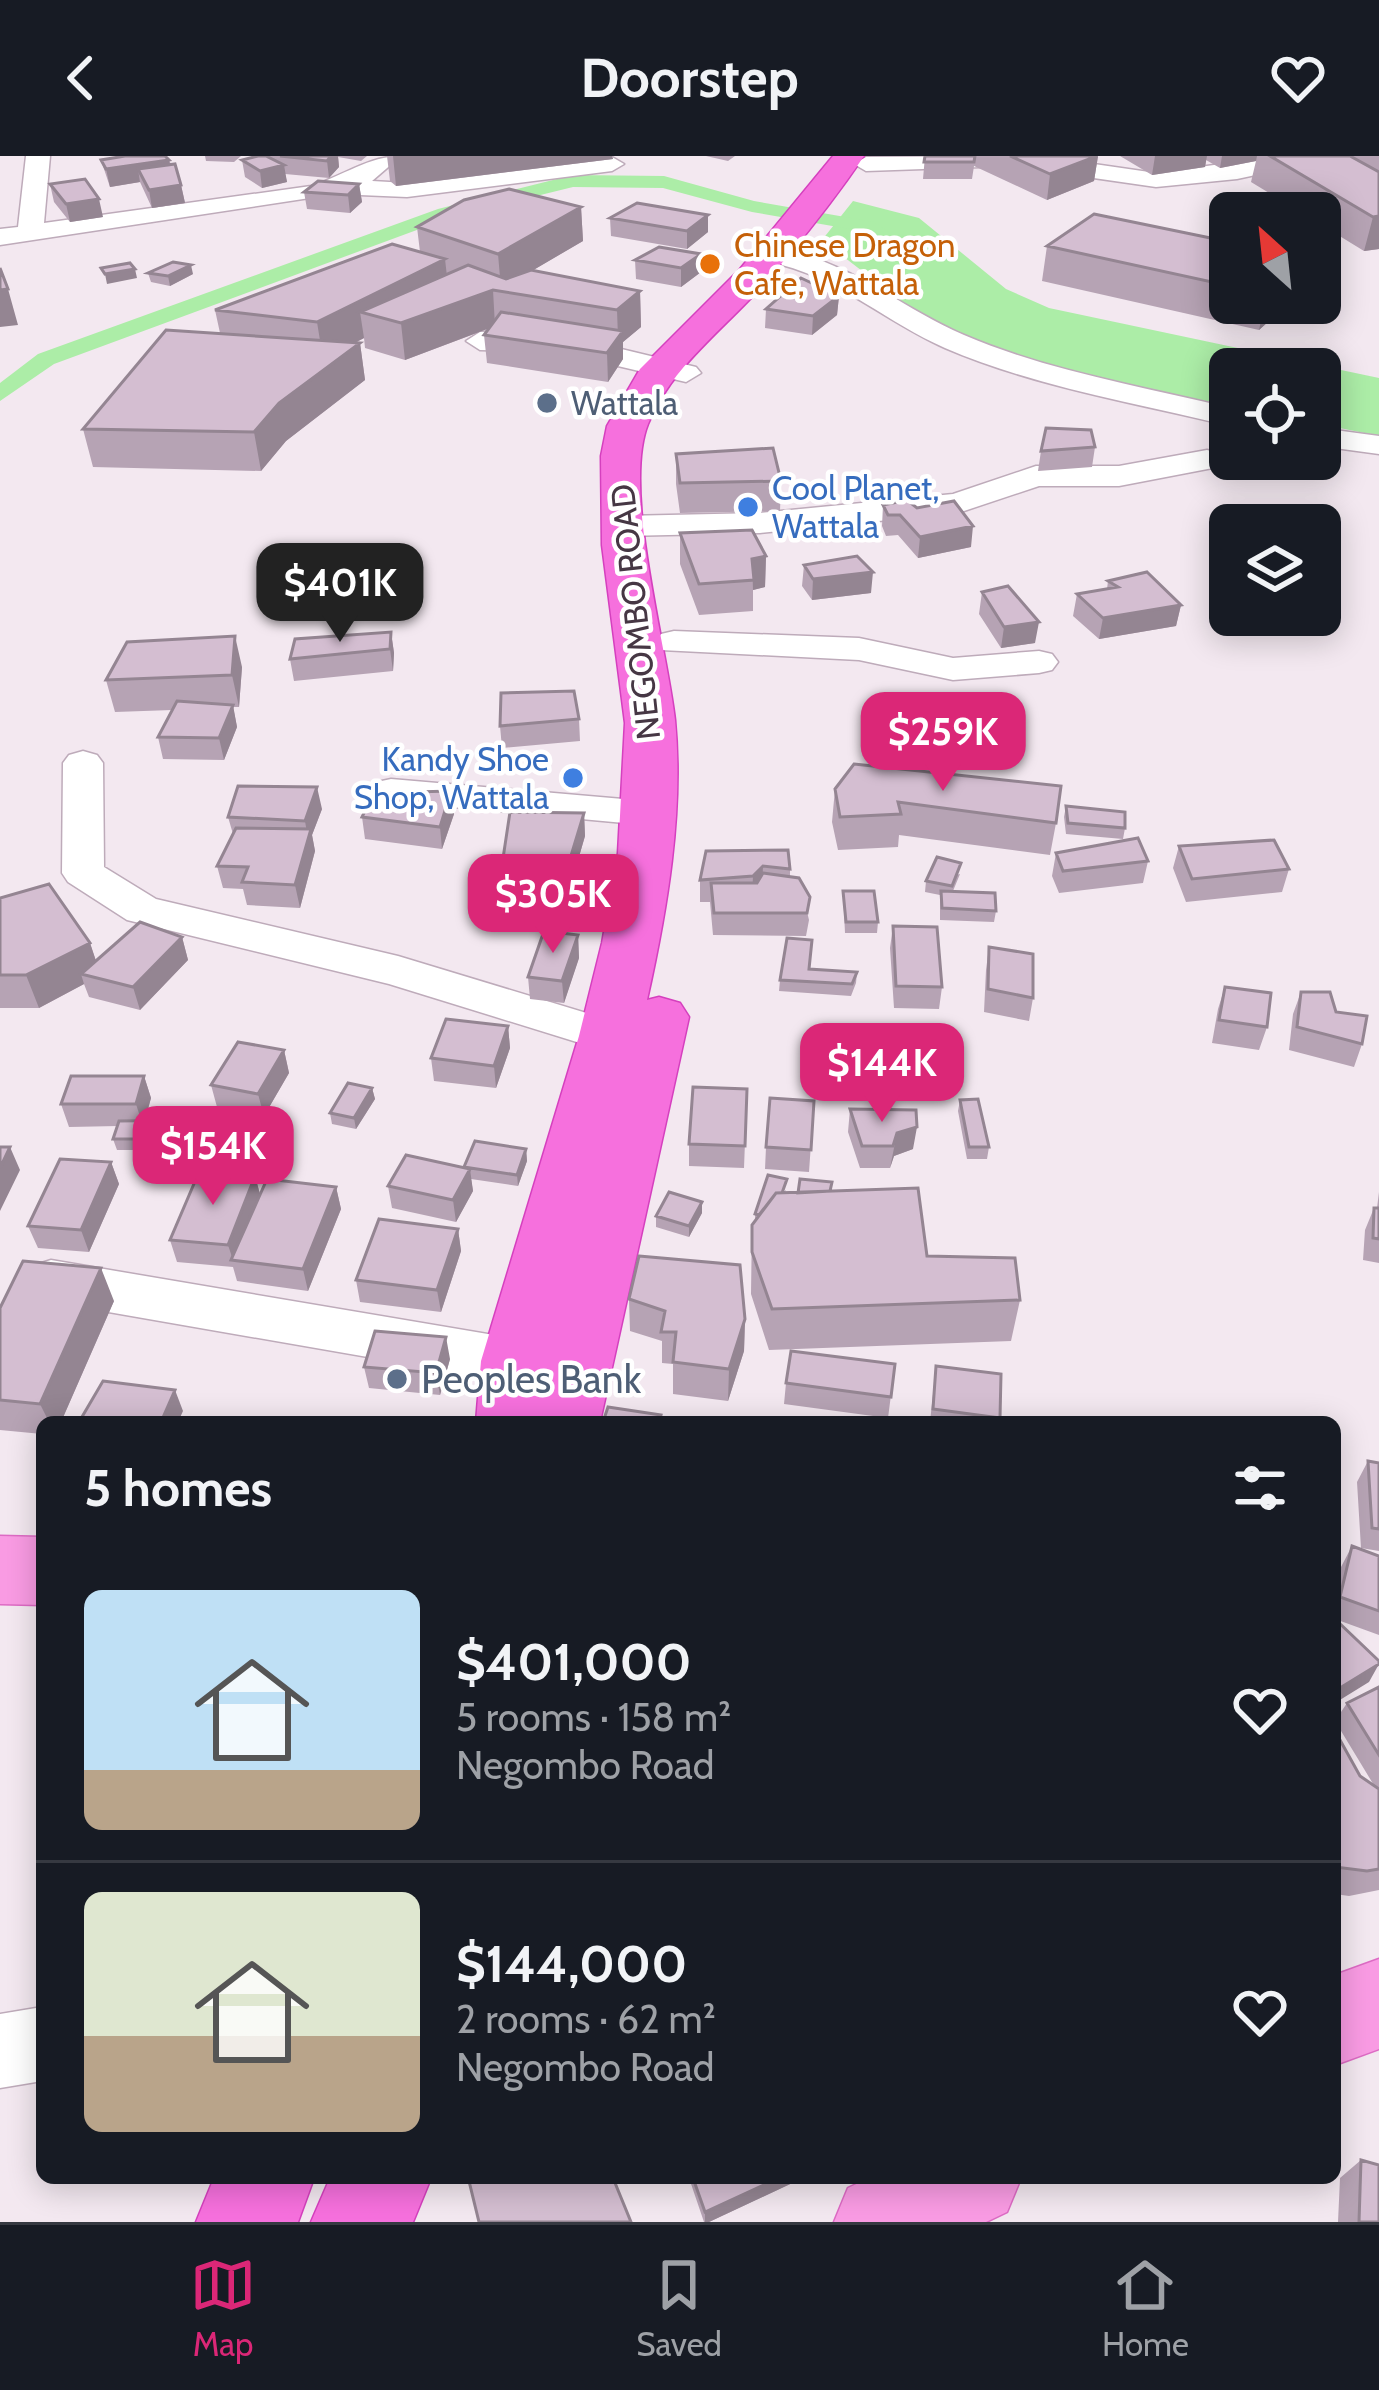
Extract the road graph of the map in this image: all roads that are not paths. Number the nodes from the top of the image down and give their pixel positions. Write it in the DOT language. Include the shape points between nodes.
graph roads {
  1 [pos="38,156"];
  2 [pos="389,156"];
  3 [pos="1315,161"];
  4 [pos="612,164"];
  5 [pos="338,187"];
  6 [pos="293,196"];
  7 [pos="830,198"];
  8 [pos="268,222"];
  9 [pos="30,232"];
  10 [pos="0,237"];
  11 [pos="481,341"];
  12 [pos="674,370"];
  13 [pos="1209,411"];
  14 [pos="1341,440"];
  15 [pos="1379,445"];
  16 [pos="1207,460"];
  17 [pos="639,525"];
  18 [pos="674,642"];
  19 [pos="1039,662"];
  20 [pos="83,763"];
  21 [pos="391,791"];
  22 [pos="646,813"];
  23 [pos="608,1036"];
  24 [pos="51,1280"];
  25 [pos="517,1360"];
  26 [pos="514,1416"];
  27 [pos="564,1416"];
  28 [pos="0,1570"];
  29 [pos="36,1571"];
  30 [pos="1379,2004"];
  31 [pos="1341,2018"];
  32 [pos="36,2045"];
  33 [pos="0,2050"];
  34 [pos="262,2184"];
  35 [pos="961,2184"];
  36 [pos="247,2222"];
  37 [pos="882,2222"];
  1 -- 9 [label="street"];
  2 -- 5 [label="street"];
  3 -- 7 [label="street" via="1156,181 1010,158"];
  4 -- 5 [label="street" via="394,191"];
  5 -- 6 [label="street"];
  6 -- 8 [label="street"];
  6 -- 9 [label="street"];
  7 -- 12 [label="highway, NEGOMBO ROAD"];
  7 -- 13 [label="street" via="839,272 911,321 959,343"];
  9 -- 10 [label="street"];
  11 -- 12 [label="street" via="571,346"];
  12 -- 17 [label="highway, NEGOMBO ROAD" via="650,439"];
  14 -- 15 [label="street"];
  16 -- 17 [label="street" via="1119,476 1036,476 958,503 760,523"];
  17 -- 18 [label="highway, NEGOMBO ROAD"];
  17 -- 22 [label="highway, NEGOMBO ROAD" via="650,723"];
  18 -- 19 [label="street" via="859,649 953,669"];
  18 -- 27 [label="highway, NEGOMBO ROAD" via="687,762 684,875 654,1042"];
  20 -- 23 [label="street" via="83,873 142,910 398,970"];
  21 -- 22 [label="street"];
  22 -- 23 [label="highway, NEGOMBO ROAD" via="631,943"];
  23 -- 25 [label="highway, NEGOMBO ROAD"];
  24 -- 25 [label="street"];
  25 -- 26 [label="highway, NEGOMBO ROAD"];
  28 -- 29 [label="main road"];
  30 -- 31 [label="main road"];
  32 -- 33 [label="street"];
  34 -- 36 [label="highway"];
  35 -- 37 [label="main road"];
}
